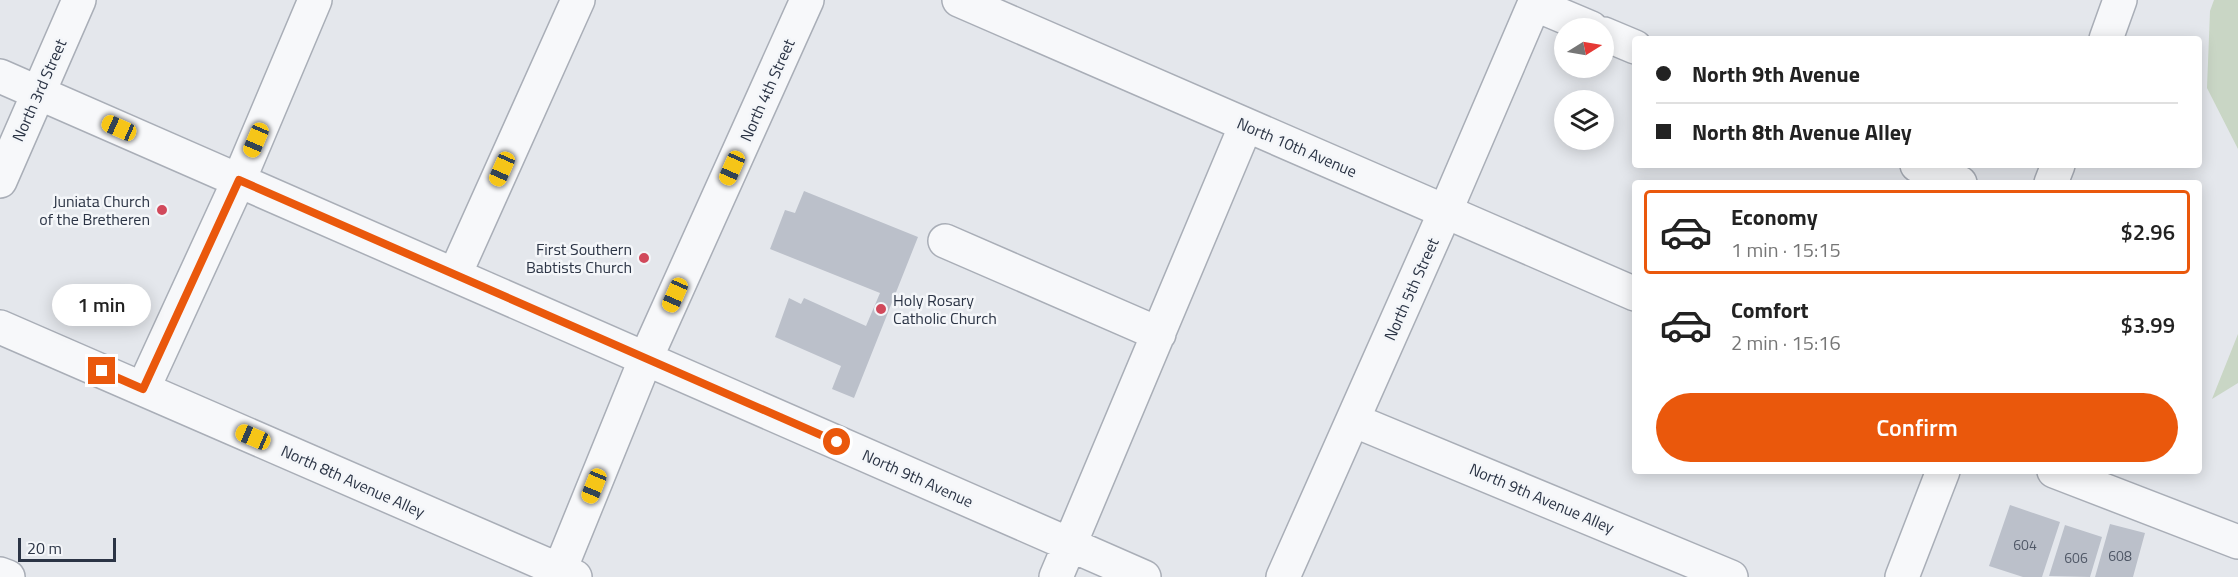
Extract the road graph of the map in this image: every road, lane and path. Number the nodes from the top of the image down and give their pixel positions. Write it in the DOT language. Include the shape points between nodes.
graph roads {
  1 [pos="79,0"];
  2 [pos="315,0"];
  3 [pos="578,0"];
  4 [pos="807,0"];
  5 [pos="959,0"];
  6 [pos="1535,2"];
  7 [pos="1569,18"];
  8 [pos="1614,38"];
  9 [pos="1632,46"];
  10 [pos="0,76"];
  11 [pos="38,93"];
  12 [pos="1246,125"];
  13 [pos="1924,168"];
  14 [pos="239,180"];
  15 [pos="1953,180"];
  16 [pos="0,181"];
  17 [pos="1445,212"];
  18 [pos="945,241"];
  19 [pos="455,274"];
  20 [pos="1632,293"];
  21 [pos="0,327"];
  22 [pos="1159,334"];
  23 [pos="646,358"];
  24 [pos="143,389"];
  25 [pos="1353,420"];
  26 [pos="1941,474"];
  27 [pos="2062,474"];
  28 [pos="2238,542"];
  29 [pos="1070,544"];
  30 [pos="0,574"];
  31 [pos="564,575"];
  32 [pos="8,577"];
  33 [pos="1056,577"];
  34 [pos="1144,577"];
  35 [pos="1283,577"];
  36 [pos="1731,577"];
  37 [pos="1902,577"];
  1 -- 11 [label="street, North 3rd Street"];
  2 -- 14 [label="street"];
  3 -- 19 [label="street"];
  4 -- 23 [label="street, North 4th Street"];
  5 -- 12 [label="street, North 10th Avenue"];
  6 -- 7 [label="street"];
  6 -- 17 [label="street, North 5th Street"];
  8 -- 9 [label="street"];
  10 -- 11 [label="street, North 9th Avenue"];
  11 -- 14 [label="street, North 9th Avenue"];
  11 -- 16 [label="street, North 3rd Street"];
  12 -- 17 [label="street, North 10th Avenue"];
  12 -- 22 [label="street"];
  13 -- 15 [label="street"];
  14 -- 19 [label="street, North 9th Avenue"];
  14 -- 24 [label="street"];
  17 -- 20 [label="street, North 10th Avenue"];
  17 -- 25 [label="street, North 5th Street"];
  18 -- 22 [label="street"];
  19 -- 23 [label="street, North 9th Avenue"];
  21 -- 24 [label="street, North 8th Avenue Alley"];
  22 -- 29 [label="street"];
  23 -- 29 [label="street, North 9th Avenue"];
  23 -- 31 [label="street, North 4th Street"];
  24 -- 31 [label="street, North 8th Avenue Alley"];
  25 -- 35 [label="street, North 5th Street"];
  25 -- 36 [label="street, North 9th Avenue Alley"];
  26 -- 37 [label="street"];
  27 -- 28 [label="street"];
  29 -- 33 [label="street"];
  29 -- 34 [label="street, North 9th Avenue"];
  30 -- 32 [label="street"];
}
